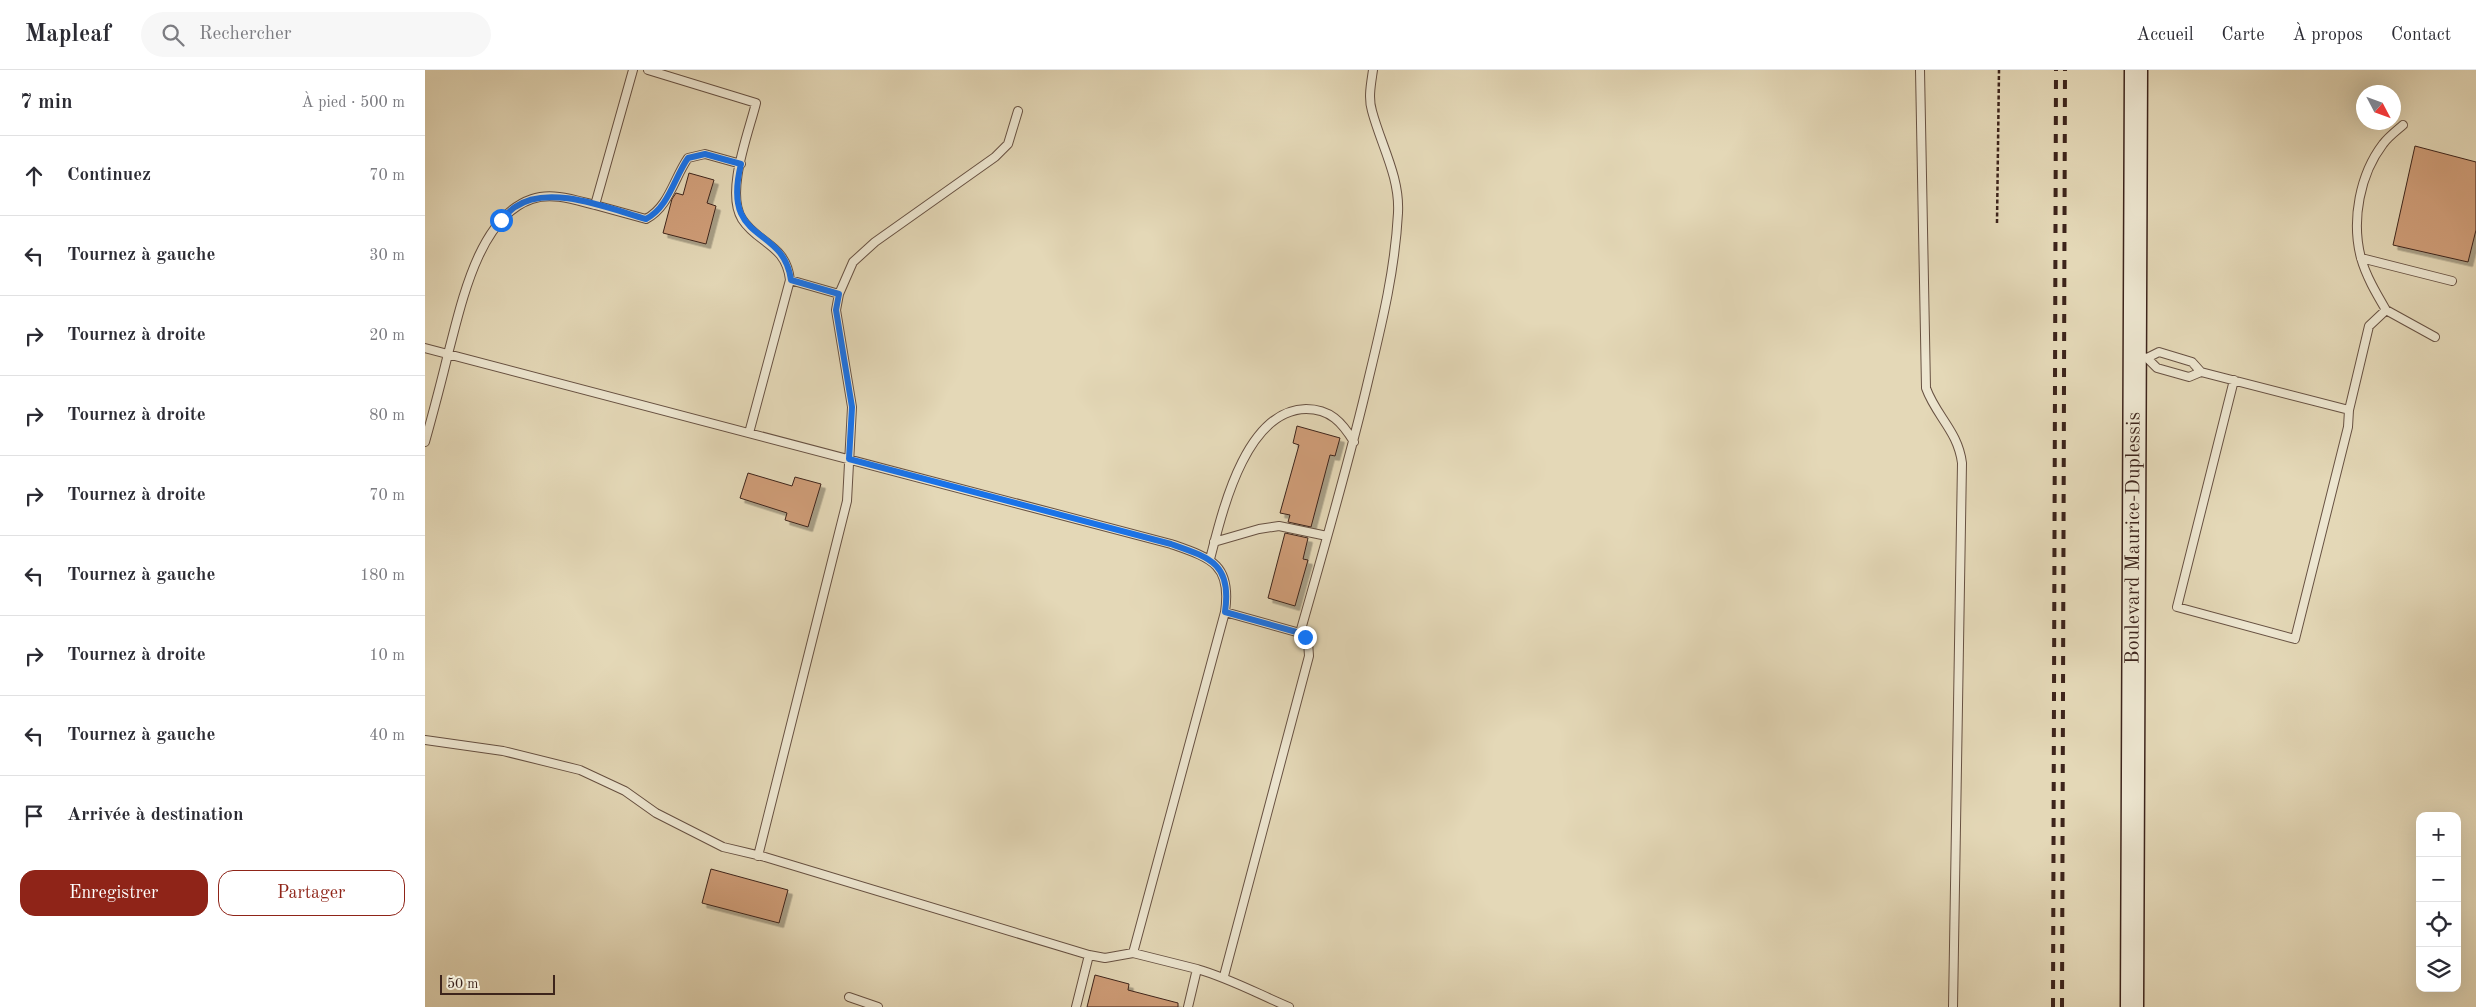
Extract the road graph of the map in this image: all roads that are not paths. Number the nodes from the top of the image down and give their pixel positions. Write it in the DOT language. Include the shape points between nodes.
graph roads {
  1 [pos="633,70"];
  2 [pos="648,70"];
  3 [pos="1373,70"];
  4 [pos="1920,70"];
  5 [pos="2136,70"];
  6 [pos="1018,112"];
  7 [pos="2403,125"];
  8 [pos="741,164"];
  9 [pos="595,205"];
  10 [pos="2361,258"];
  11 [pos="791,280"];
  12 [pos="2452,281"];
  13 [pos="839,294"];
  14 [pos="2386,310"];
  15 [pos="2435,337"];
  16 [pos="425,348"];
  17 [pos="448,354"];
  18 [pos="2140,357"];
  19 [pos="2201,372"];
  20 [pos="2234,380"];
  21 [pos="2349,410"];
  22 [pos="749,433"];
  23 [pos="425,442"];
  24 [pos="1354,442"];
  25 [pos="849,459"];
  26 [pos="1327,536"];
  27 [pos="1214,542"];
  28 [pos="1210,559"];
  29 [pos="1225,612"];
  30 [pos="1300,633"];
  31 [pos="425,740"];
  32 [pos="758,856"];
  33 [pos="1133,953"];
  34 [pos="1089,955"];
  35 [pos="1197,969"];
  36 [pos="1224,976"];
  37 [pos="849,997"];
  38 [pos="878,1007"];
  39 [pos="1076,1007"];
  40 [pos="1188,1007"];
  41 [pos="1289,1007"];
  42 [pos="1953,1007"];
  43 [pos="2131,1007"];
  1 -- 9 [label="lane"];
  2 -- 8 [label="lane" via="756,103"];
  3 -- 24 [label="lane" via="1369,92 1372,111 1395,181 1398,210 1390,289"];
  4 -- 42 [label="lane" via="1925,380 1930,399 1956,438 1962,463"];
  5 -- 18 [label="street, Boulevard Maurice-Duplessis"];
  6 -- 13 [label="lane" via="1008,144 995,157 875,242 853,262"];
  7 -- 10 [label="lane" via="2384,142 2369,166 2360,195 2357,234"];
  8 -- 9 [label="lane" via="705,154 688,158 664,203 646,219"];
  8 -- 11 [label="lane" via="735,186 736,204 742,219 781,254 789,267"];
  9 -- 17 [label="lane" via="550,196 533,198 515,206 501,220 474,268"];
  10 -- 12 [label="lane"];
  10 -- 14 [label="lane"];
  11 -- 13 [label="lane"];
  11 -- 22 [label="lane"];
  13 -- 25 [label="lane" via="836,310 852,407"];
  14 -- 15 [label="lane"];
  14 -- 21 [label="lane" via="2369,326"];
  16 -- 17 [label="lane"];
  17 -- 22 [label="lane"];
  17 -- 23 [label="lane"];
  18 -- 19 [label="lane" via="2157,368 2189,376"];
  18 -- 19 [label="lane" via="2159,352 2192,362"];
  18 -- 43 [label="street, Boulevard Maurice-Duplessis"];
  19 -- 20 [label="lane"];
  20 -- 21 [label="lane"];
  20 -- 21 [label="lane" via="2177,607 2295,639 2348,427"];
  22 -- 25 [label="lane"];
  24 -- 26 [label="lane"];
  24 -- 27 [label="lane" via="1344,425 1325,412 1303,409 1279,417 1258,439 1233,480"];
  25 -- 28 [label="lane" via="1171,544"];
  25 -- 32 [label="lane" via="847,501"];
  26 -- 27 [label="lane" via="1279,526"];
  26 -- 30 [label="lane"];
  27 -- 28 [label="lane"];
  28 -- 29 [label="lane" via="1227,582"];
  29 -- 30 [label="lane"];
  29 -- 33 [label="lane"];
  30 -- 36 [label="lane" via="1308,642 1309,656"];
  31 -- 32 [label="lane" via="503,751 580,770 625,791 656,813 723,848"];
  32 -- 34 [label="lane"];
  33 -- 34 [label="lane" via="1105,958"];
  33 -- 35 [label="lane"];
  34 -- 39 [label="lane"];
  35 -- 36 [label="lane"];
  35 -- 40 [label="lane"];
  36 -- 41 [label="lane"];
  37 -- 38 [label="lane"];
}
